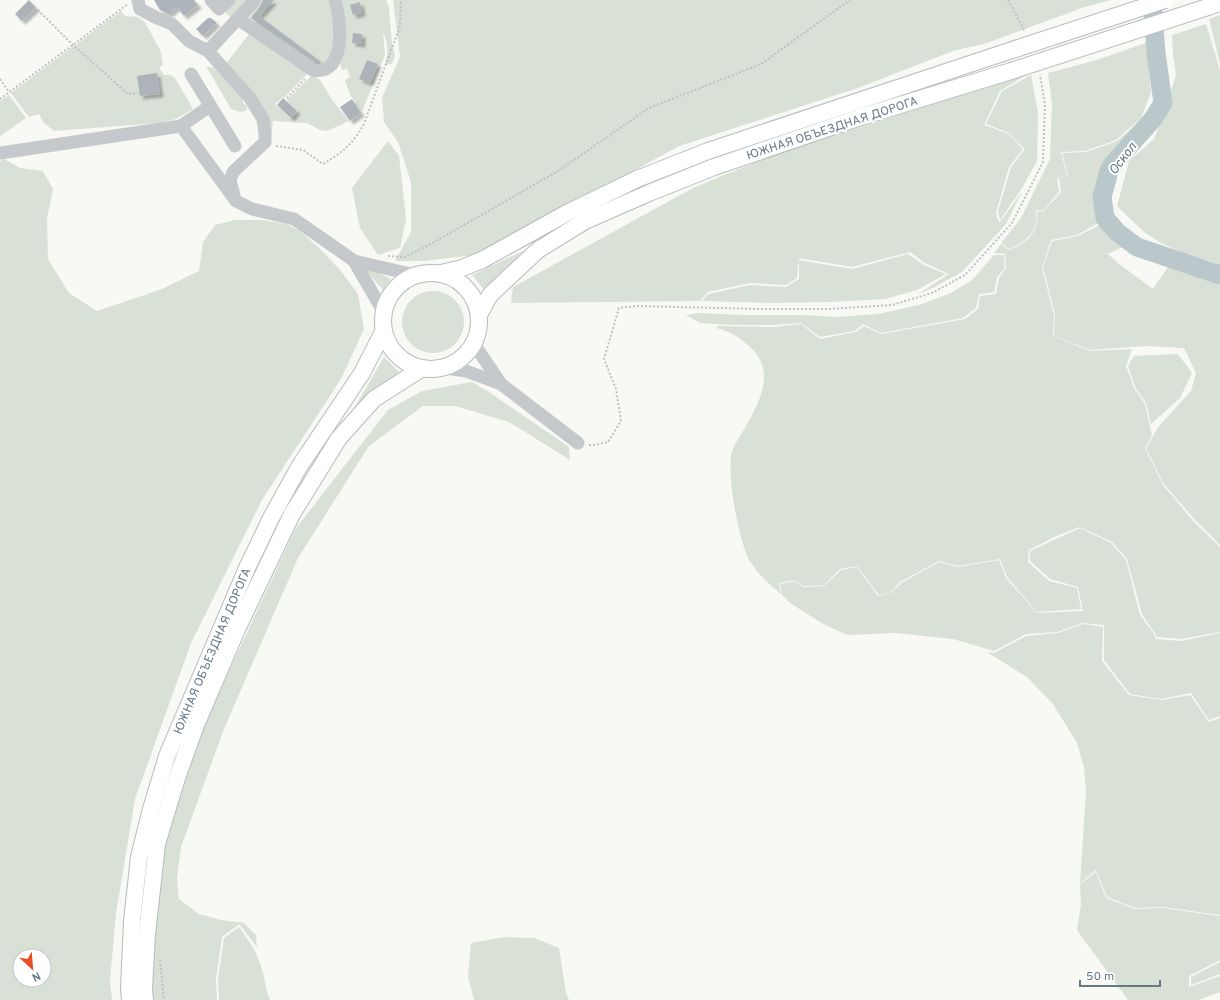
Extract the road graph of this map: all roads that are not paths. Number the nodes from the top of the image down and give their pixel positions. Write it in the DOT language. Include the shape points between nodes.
graph roads {
  1 [pos="138,0"];
  2 [pos="211,0"];
  3 [pos="228,0"];
  4 [pos="255,0"];
  5 [pos="334,0"];
  6 [pos="1165,0"];
  7 [pos="1220,3"];
  8 [pos="238,19"];
  9 [pos="208,51"];
  10 [pos="191,74"];
  11 [pos="928,77"];
  12 [pos="932,95"];
  13 [pos="210,106"];
  14 [pos="181,126"];
  15 [pos="234,146"];
  16 [pos="0,153"];
  17 [pos="236,201"];
  18 [pos="354,261"];
  19 [pos="441,273"];
  20 [pos="415,275"];
  21 [pos="383,311"];
  22 [pos="479,315"];
  23 [pos="383,332"];
  24 [pos="474,344"];
  25 [pos="445,368"];
  26 [pos="421,369"];
  27 [pos="501,384"];
  28 [pos="578,443"];
  29 [pos="130,1000"];
  30 [pos="145,1000"];
  1 -- 9 [label="lane" via="140,9 172,24 189,41"];
  2 -- 3 [label="lane" via="219,9"];
  4 -- 8 [label="lane"];
  5 -- 8 [label="lane" via="338,10 339,28 337,55 334,62 322,71 312,70"];
  6 -- 11 [label="main road, ЮЖНАЯ ОБЪЕЗДНАЯ ДОРОГА, bridge"];
  7 -- 12 [label="main road, ЮЖНАЯ ОБЪЕЗДНАЯ ДОРОГА, bridge"];
  8 -- 9 [label="lane"];
  9 -- 17 [label="lane" via="250,98 263,119 266,134 262,145 233,172 230,180"];
  10 -- 13 [label="lane"];
  11 -- 12 [label="main road"];
  11 -- 19 [label="main road, ЮЖНАЯ ОБЪЕЗДНАЯ ДОРОГА" via="708,151 567,213 482,260"];
  12 -- 22 [label="main road, ЮЖНАЯ ОБЪЕЗДНАЯ ДОРОГА" via="714,167 585,221 538,250 490,295"];
  13 -- 14 [label="lane"];
  13 -- 15 [label="lane"];
  14 -- 16 [label="lane"];
  14 -- 17 [label="lane"];
  17 -- 18 [label="lane" via="252,209 294,219"];
  18 -- 20 [label="lane"];
  18 -- 21 [label="lane"];
  19 -- 20 [label="main road"];
  19 -- 22 [label="main road" via="467,288 475,300"];
  20 -- 21 [label="main road" via="403,280 394,289"];
  21 -- 23 [label="main road"];
  22 -- 24 [label="main road" via="479,330"];
  23 -- 26 [label="main road" via="388,345 397,356"];
  23 -- 29 [label="main road, ЮЖНАЯ ОБЪЕЗДНАЯ ДОРОГА" via="362,373 300,467 271,518 167,756 139,857 132,921"];
  24 -- 25 [label="main road" via="466,354"];
  24 -- 27 [label="lane"];
  25 -- 26 [label="main road"];
  25 -- 27 [label="lane" via="466,371"];
  26 -- 30 [label="main road, ЮЖНАЯ ОБЪЕЗДНАЯ ДОРОГА" via="374,399 340,438 292,514 235,634 196,725 157,844 147,934"];
  27 -- 28 [label="lane"];
}
